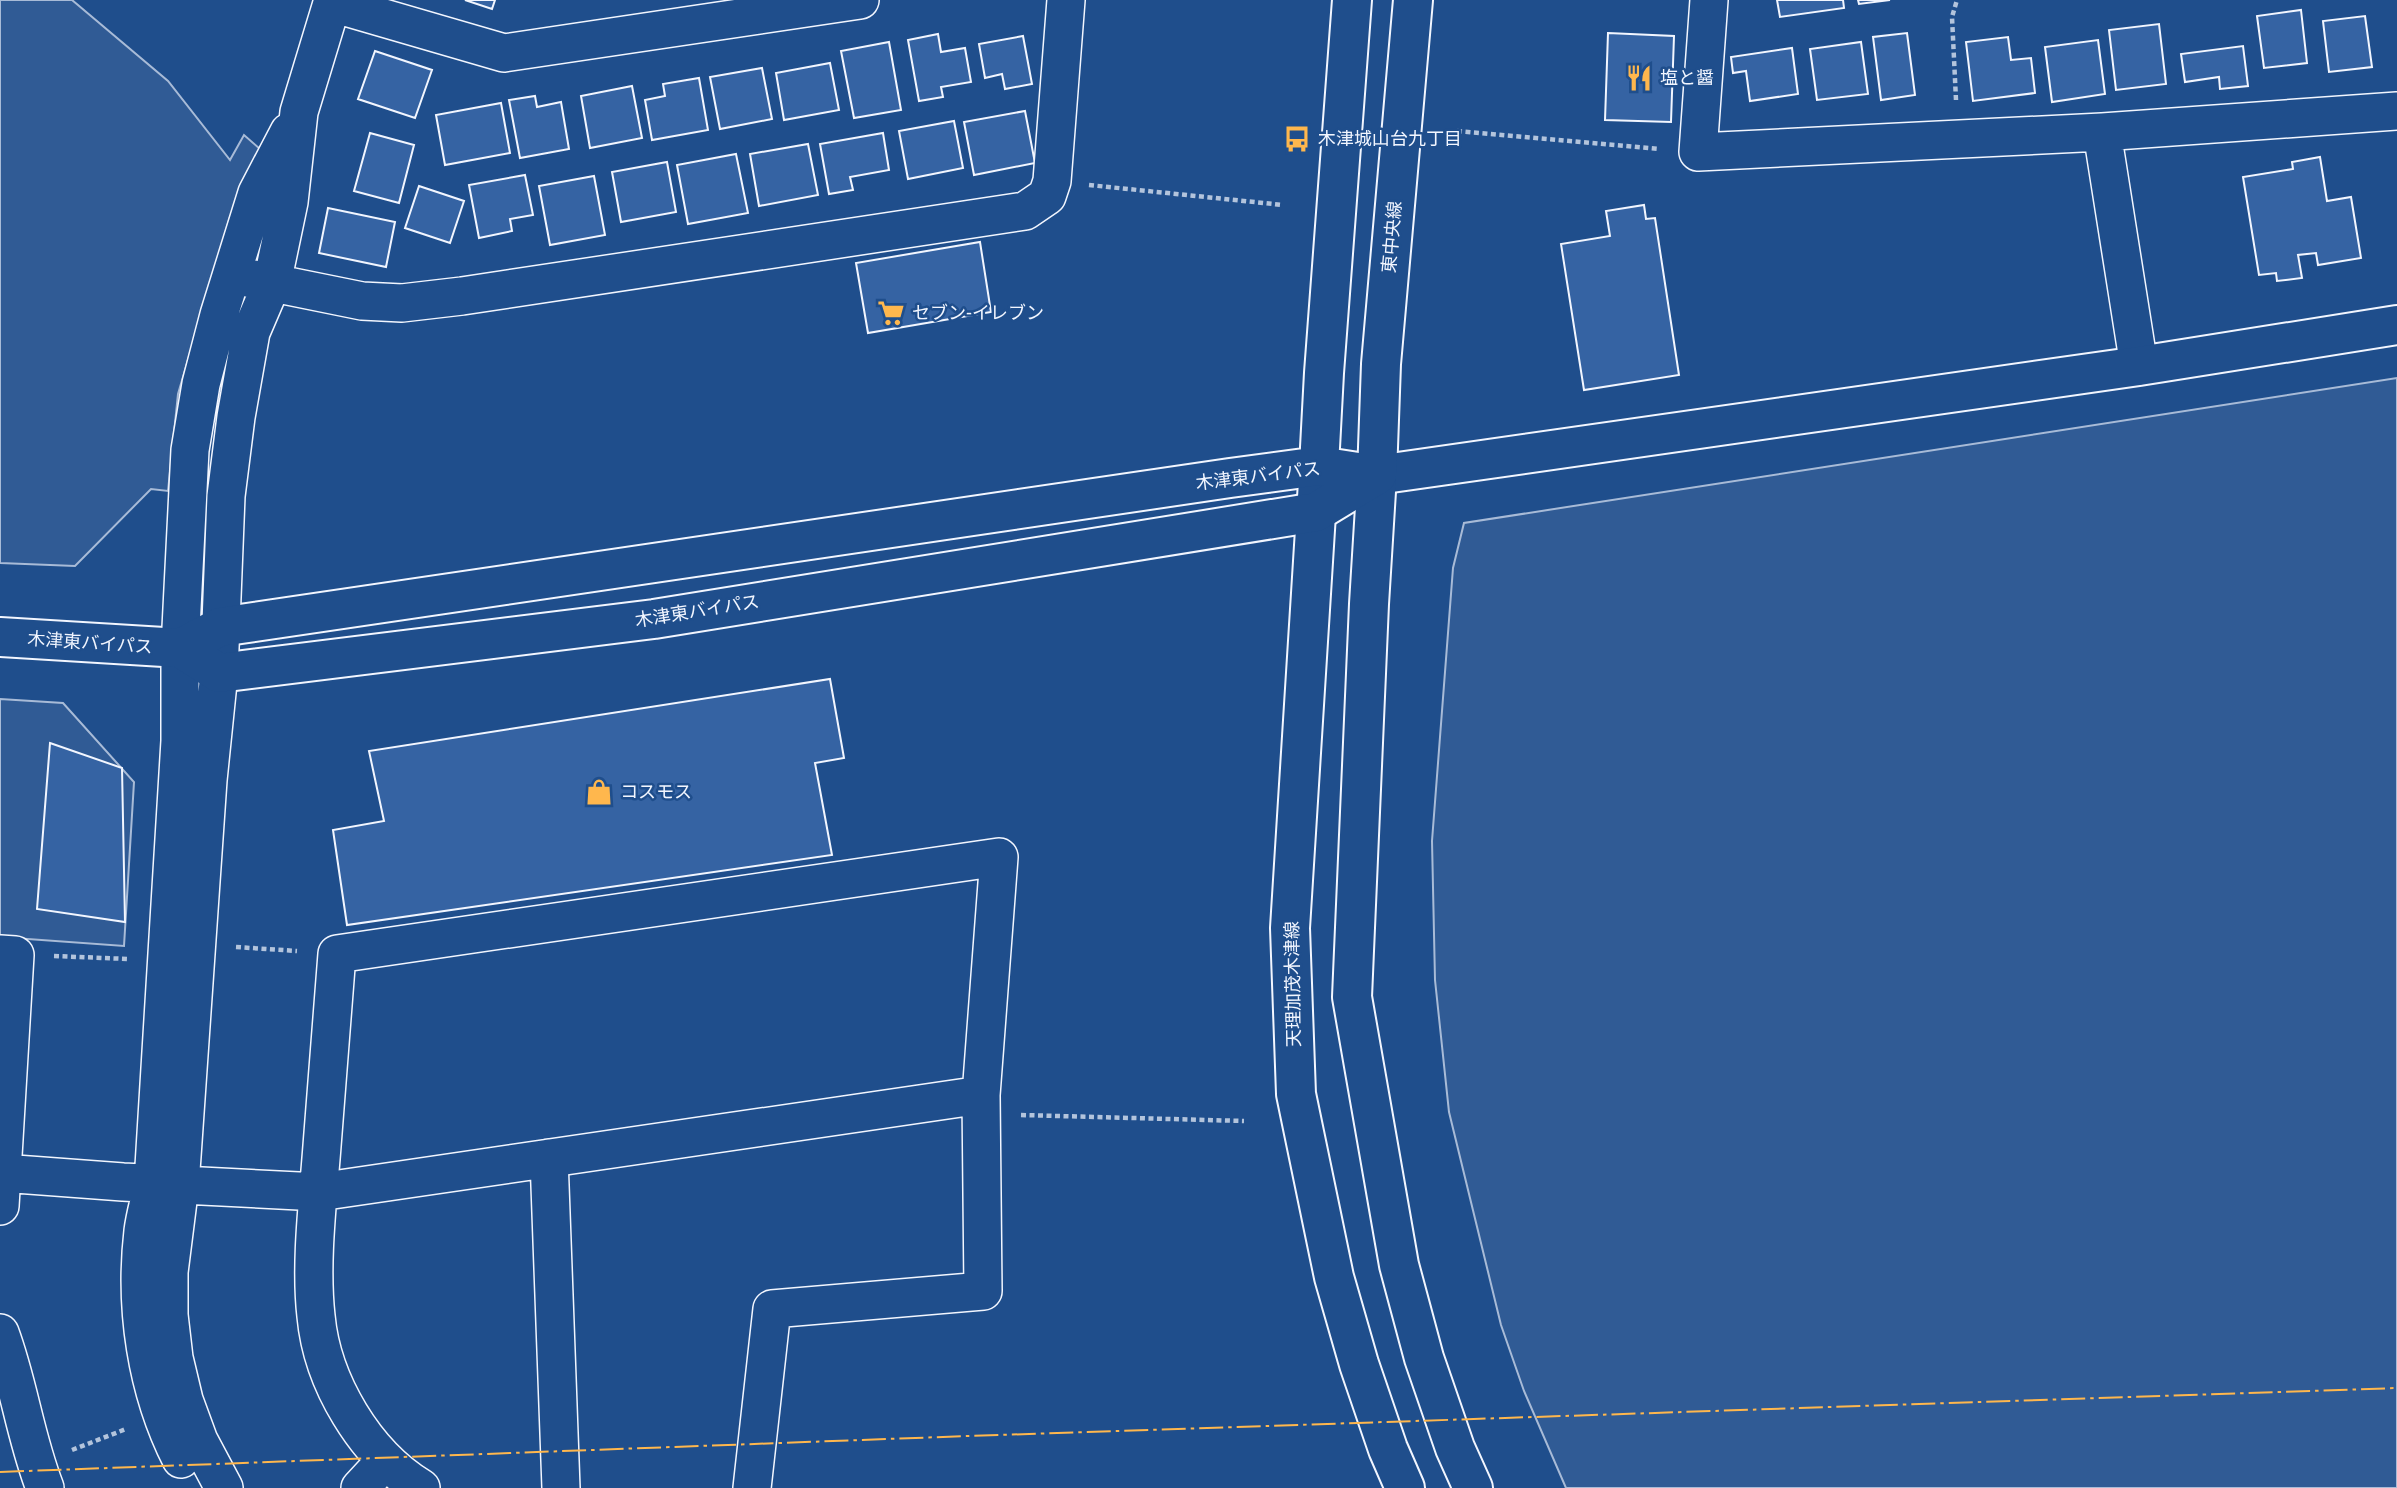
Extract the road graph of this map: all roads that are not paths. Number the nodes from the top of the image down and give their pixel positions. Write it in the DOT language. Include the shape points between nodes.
graph roads {
  1 [pos="860,0"];
  2 [pos="1066,0"];
  3 [pos="1352,0"];
  4 [pos="1413,0"];
  5 [pos="1709,0"];
  6 [pos="332,1"];
  7 [pos="2397,111"];
  8 [pos="299,113"];
  9 [pos="2102,132"];
  10 [pos="232,274"];
  11 [pos="272,282"];
  12 [pos="2397,325"];
  13 [pos="2139,366"];
  14 [pos="1320,466"];
  15 [pos="1377,475"];
  16 [pos="1316,512"];
  17 [pos="220,627"];
  18 [pos="0,637"];
  19 [pos="180,648"];
  20 [pos="219,673"];
  21 [pos="7,955"];
  22 [pos="981,1105"];
  23 [pos="549,1158"];
  24 [pos="167,1184"];
  25 [pos="1,1189"];
  26 [pos="318,1192"];
  27 [pos="4,1354"];
  28 [pos="385,1461"];
  29 [pos="41,1476"];
  30 [pos="195,1488"];
  31 [pos="224,1488"];
  32 [pos="360,1488"];
  33 [pos="421,1488"];
  34 [pos="561,1488"];
  35 [pos="752,1488"];
  36 [pos="1405,1488"];
  37 [pos="1472,1488"];
  1 -- 6 [label="street" via="504,53"];
  2 -- 11 [label="street" via="1052,181 1047,196 1026,211 402,303 362,301"];
  3 -- 14 [label="main road"];
  4 -- 15 [label="main road, 東中央線" via="1381,364"];
  5 -- 9 [label="street" via="1698,152"];
  6 -- 8 [label="street"];
  7 -- 9 [label="street"];
  8 -- 10 [label="street" via="257,193"];
  8 -- 11 [label="street" via="289,202"];
  9 -- 13 [label="street"];
  10 -- 11 [label="street"];
  10 -- 19 [label="street" via="201,384 190,450"];
  11 -- 17 [label="street" via="251,332 236,417 226,496"];
  12 -- 13 [label="main road"];
  13 -- 15 [label="main road"];
  14 -- 15 [label="main road, 木津東バイパス"];
  14 -- 16 [label="main road, 天理加茂木津線"];
  14 -- 17 [label="main road, 木津東バイパス"];
  15 -- 16 [label="main road, 木津東バイパス"];
  15 -- 37 [label="main road" via="1352,996 1399,1265 1424,1358"];
  16 -- 20 [label="main road, 木津東バイパス" via="654,619"];
  16 -- 36 [label="main road, 天理加茂木津線" via="1290,928 1296,1094 1334,1277 1359,1364"];
  17 -- 19 [label="main road, 木津東バイパス"];
  17 -- 20 [label="street"];
  18 -- 19 [label="main road, 木津東バイパス"];
  19 -- 20 [label="main road, 木津東バイパス"];
  19 -- 24 [label="street"];
  20 -- 24 [label="street"];
  21 -- 25 [label="street"];
  22 -- 23 [label="street"];
  22 -- 26 [label="street" via="999,857 337,954"];
  22 -- 35 [label="street" via="983,1291 772,1309"];
  23 -- 26 [label="street"];
  23 -- 34 [label="street"];
  24 -- 25 [label="street"];
  24 -- 26 [label="street"];
  24 -- 30 [label="street" via="143,1229 144,1330 159,1406"];
  24 -- 31 [label="street" via="174,1358 199,1441"];
  26 -- 28 [label="street" via="314,1285 322,1350 363,1437"];
  27 -- 29 [label="street"];
  28 -- 32 [label="street"];
  28 -- 33 [label="street"];
}
